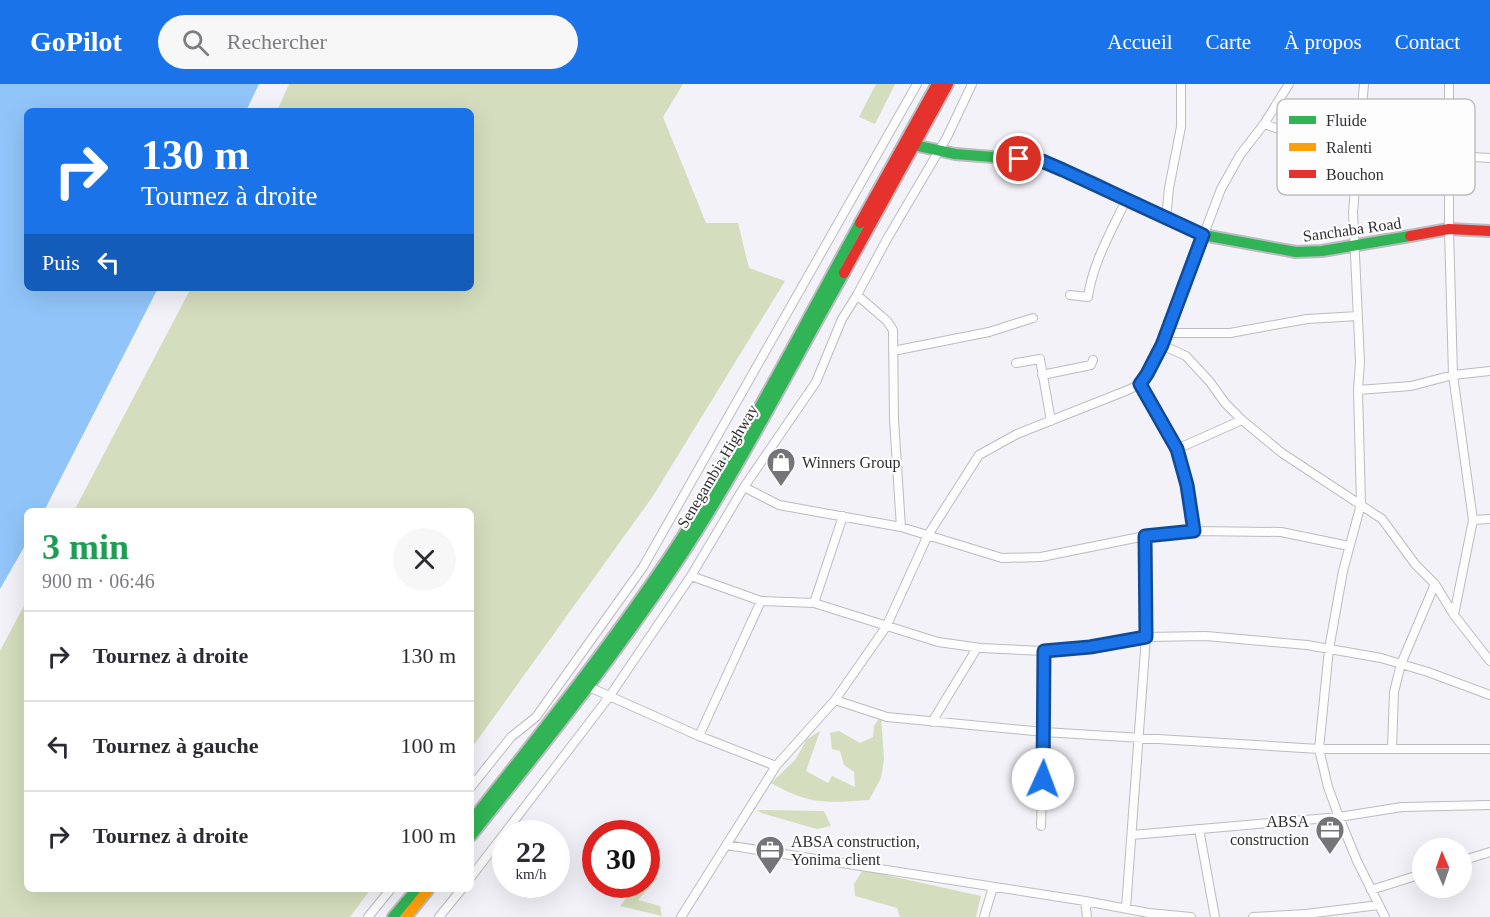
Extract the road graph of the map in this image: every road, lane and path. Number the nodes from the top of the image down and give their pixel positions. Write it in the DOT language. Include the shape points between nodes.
graph roads {
  1 [pos="917,84"];
  2 [pos="937,84"];
  3 [pos="948,84"];
  4 [pos="972,84"];
  5 [pos="1181,84"];
  6 [pos="1289,84"];
  7 [pos="1364,84"];
  8 [pos="1280,99"];
  9 [pos="1362,99"];
  10 [pos="1277,103"];
  11 [pos="1264,124"];
  12 [pos="1277,128"];
  13 [pos="914,145"];
  14 [pos="937,151"];
  15 [pos="1475,157"];
  16 [pos="1490,158"];
  17 [pos="1354,195"];
  18 [pos="1449,195"];
  19 [pos="1126,200"];
  20 [pos="1166,219"];
  21 [pos="1449,229"];
  22 [pos="1490,231"];
  23 [pos="1203,235"];
  24 [pos="1355,246"];
  25 [pos="857,296"];
  26 [pos="1070,296"];
  27 [pos="1358,316"];
  28 [pos="1033,318"];
  29 [pos="1166,333"];
  30 [pos="1162,345"];
  31 [pos="893,351"];
  32 [pos="1093,360"];
  33 [pos="1016,363"];
  34 [pos="1490,371"];
  35 [pos="1042,375"];
  36 [pos="1453,375"];
  37 [pos="1140,384"];
  38 [pos="1358,390"];
  39 [pos="1242,420"];
  40 [pos="1051,421"];
  41 [pos="1177,449"];
  42 [pos="744,487"];
  43 [pos="1361,504"];
  44 [pos="843,516"];
  45 [pos="1490,519"];
  46 [pos="1473,520"];
  47 [pos="901,527"];
  48 [pos="1194,531"];
  49 [pos="927,535"];
  50 [pos="1145,536"];
  51 [pos="1349,546"];
  52 [pos="691,576"];
  53 [pos="1435,584"];
  54 [pos="761,601"];
  55 [pos="814,603"];
  56 [pos="1454,615"];
  57 [pos="886,627"];
  58 [pos="1146,637"];
  59 [pos="977,648"];
  60 [pos="1329,649"];
  61 [pos="1044,651"];
  62 [pos="1490,661"];
  63 [pos="1401,664"];
  64 [pos="589,687"];
  65 [pos="1490,695"];
  66 [pos="609,697"];
  67 [pos="834,700"];
  68 [pos="932,722"];
  69 [pos="1044,732"];
  70 [pos="699,736"];
  71 [pos="1138,737"];
  72 [pos="1392,748"];
  73 [pos="1319,749"];
  74 [pos="1490,750"];
  75 [pos="776,766"];
  76 [pos="474,783"];
  77 [pos="1490,805"];
  78 [pos="474,817"];
  79 [pos="1339,817"];
  80 [pos="1041,826"];
  81 [pos="1199,829"];
  82 [pos="474,832"];
  83 [pos="1132,835"];
  84 [pos="726,845"];
  85 [pos="1490,852"];
  86 [pos="1472,858"];
  87 [pos="474,873"];
  88 [pos="1412,877"];
  89 [pos="993,886"];
  90 [pos="1371,890"];
  91 [pos="388,892"];
  92 [pos="414,892"];
  93 [pos="426,892"];
  94 [pos="459,892"];
  95 [pos="1085,901"];
  96 [pos="1379,905"];
  97 [pos="1126,908"];
  98 [pos="1150,915"];
  99 [pos="1306,915"];
  100 [pos="368,917"];
  101 [pos="393,917"];
  102 [pos="406,917"];
  103 [pos="439,917"];
  104 [pos="681,917"];
  105 [pos="984,917"];
  106 [pos="1087,917"];
  107 [pos="1191,917"];
  108 [pos="1215,917"];
  109 [pos="1253,917"];
  110 [pos="1385,917"];
  1 -- 76 [label="street" via="643,567 536,717 511,737"];
  2 -- 78 [label="main road, Senegambia Highway" via="723,471 581,682"];
  3 -- 13 [label="main road, Senegambia Highway"];
  4 -- 14 [label="street"];
  5 -- 20 [label="street" via="1181,127"];
  6 -- 8 [label="street"];
  7 -- 9 [label="street"];
  10 -- 11 [label="street"];
  11 -- 12 [label="street"];
  11 -- 23 [label="street" via="1240,155"];
  13 -- 14 [label="main road, Sanchaba Road"];
  13 -- 64 [label="main road, Senegambia Highway" via="731,476 660,587"];
  14 -- 19 [label="main road, Sanchaba Road" via="1042,161"];
  14 -- 25 [label="street"];
  15 -- 16 [label="street"];
  17 -- 24 [label="street"];
  18 -- 21 [label="street"];
  19 -- 20 [label="main road, Sanchaba Road"];
  19 -- 26 [label="street" via="1098,259 1088,297"];
  20 -- 23 [label="main road, Sanchaba Road"];
  21 -- 22 [label="main road, Sanchaba Road"];
  21 -- 24 [label="main road, Sanchaba Road"];
  21 -- 36 [label="street"];
  23 -- 24 [label="main road, Sanchaba Road" via="1296,252"];
  23 -- 29 [label="street"];
  24 -- 27 [label="street"];
  25 -- 31 [label="street" via="893,330"];
  25 -- 42 [label="street" via="842,319 816,382"];
  27 -- 29 [label="street" via="1307,319 1230,333"];
  27 -- 38 [label="street"];
  28 -- 31 [label="street" via="989,332"];
  29 -- 30 [label="street"];
  30 -- 37 [label="street"];
  30 -- 39 [label="street" via="1186,356"];
  31 -- 47 [label="street"];
  32 -- 35 [label="street" via="1091,365"];
  33 -- 35 [label="street" via="1040,359"];
  34 -- 36 [label="street"];
  35 -- 40 [label="street"];
  36 -- 38 [label="street" via="1411,386"];
  36 -- 46 [label="street"];
  37 -- 40 [label="street"];
  37 -- 41 [label="street"];
  38 -- 43 [label="street"];
  39 -- 41 [label="street"];
  39 -- 43 [label="street" via="1282,453"];
  40 -- 49 [label="street" via="980,455"];
  41 -- 48 [label="street"];
  42 -- 44 [label="street" via="779,505"];
  42 -- 52 [label="street"];
  43 -- 51 [label="street"];
  43 -- 53 [label="street" via="1382,519"];
  44 -- 47 [label="street"];
  44 -- 55 [label="street"];
  45 -- 46 [label="street"];
  46 -- 56 [label="street"];
  47 -- 49 [label="street"];
  48 -- 50 [label="street"];
  48 -- 51 [label="street" via="1281,532"];
  49 -- 50 [label="street" via="1002,558 1041,557"];
  49 -- 57 [label="street"];
  50 -- 58 [label="street"];
  51 -- 60 [label="street"];
  52 -- 54 [label="street"];
  52 -- 66 [label="street"];
  53 -- 56 [label="street"];
  53 -- 63 [label="street"];
  54 -- 55 [label="street"];
  54 -- 70 [label="street"];
  55 -- 57 [label="street"];
  56 -- 62 [label="street"];
  57 -- 59 [label="street"];
  57 -- 67 [label="street"];
  58 -- 60 [label="street" via="1206,636"];
  58 -- 61 [label="street"];
  58 -- 71 [label="street"];
  59 -- 61 [label="street"];
  59 -- 68 [label="street"];
  60 -- 63 [label="street"];
  60 -- 73 [label="street"];
  61 -- 69 [label="street"];
  63 -- 65 [label="street"];
  63 -- 72 [label="street"];
  64 -- 66 [label="street"];
  64 -- 82 [label="main road, Senegambia Highway"];
  66 -- 70 [label="street"];
  66 -- 87 [label="street"];
  67 -- 68 [label="street" via="887,717"];
  67 -- 75 [label="street"];
  68 -- 69 [label="street"];
  69 -- 71 [label="street"];
  69 -- 80 [label="street"];
  70 -- 75 [label="street"];
  71 -- 73 [label="street"];
  71 -- 83 [label="street"];
  72 -- 73 [label="street"];
  72 -- 74 [label="street"];
  73 -- 79 [label="street"];
  75 -- 84 [label="street"];
  77 -- 79 [label="street" via="1401,807"];
  79 -- 81 [label="street"];
  79 -- 90 [label="street"];
  81 -- 83 [label="street"];
  81 -- 108 [label="street"];
  83 -- 97 [label="street"];
  84 -- 89 [label="street"];
  84 -- 104 [label="street"];
  85 -- 86 [label="street"];
  88 -- 90 [label="street"];
  89 -- 95 [label="street"];
  89 -- 105 [label="street"];
  90 -- 96 [label="street"];
  91 -- 100 [label="street"];
  92 -- 101 [label="main road"];
  93 -- 102 [label="main road"];
  94 -- 103 [label="street"];
  95 -- 97 [label="street"];
  95 -- 106 [label="street"];
  96 -- 99 [label="street"];
  96 -- 110 [label="street"];
  97 -- 98 [label="street"];
  98 -- 107 [label="street"];
  99 -- 109 [label="street"];
}
